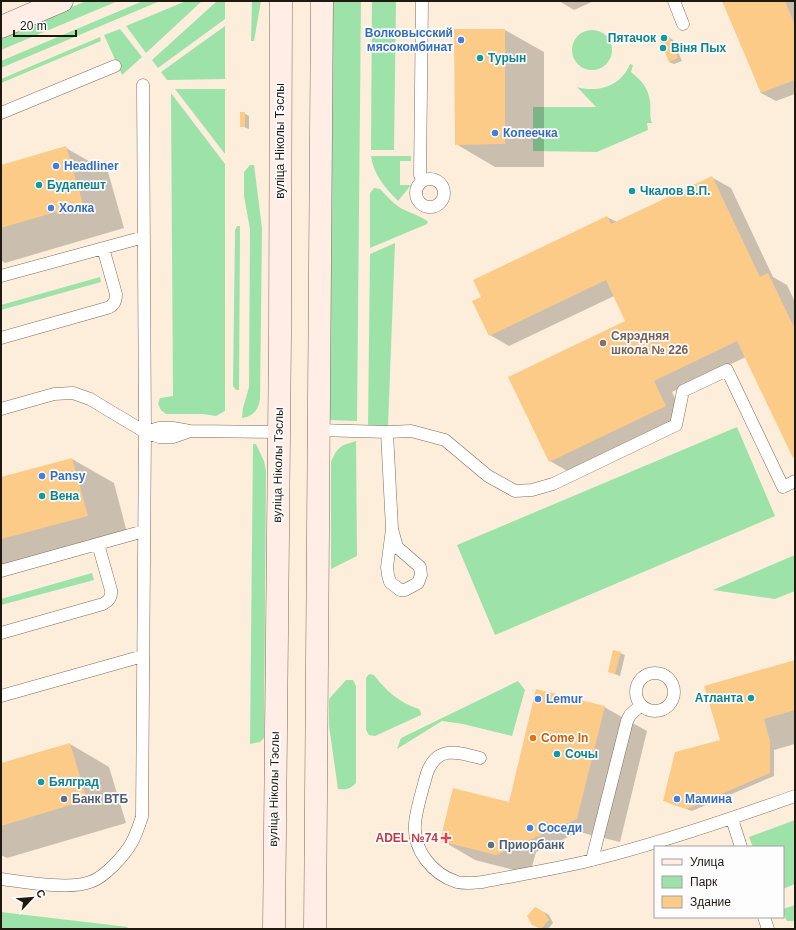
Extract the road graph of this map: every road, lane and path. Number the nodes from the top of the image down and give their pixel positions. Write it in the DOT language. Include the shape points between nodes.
graph roads {
  1 [pos="62,1"];
  2 [pos="281,1"];
  3 [pos="322,1"];
  4 [pos="422,1"];
  5 [pos="674,1"];
  6 [pos="683,24"];
  7 [pos="1,27"];
  8 [pos="115,66"];
  9 [pos="143,85"];
  10 [pos="1,113"];
  11 [pos="423,181"];
  12 [pos="144,237"];
  13 [pos="103,248"];
  14 [pos="1,276"];
  15 [pos="1,338"];
  16 [pos="1,409"];
  17 [pos="318,430"];
  18 [pos="146,432"];
  19 [pos="279,432"];
  20 [pos="387,432"];
  21 [pos="795,482"];
  22 [pos="392,529"];
  23 [pos="144,531"];
  24 [pos="98,544"];
  25 [pos="1,571"];
  26 [pos="1,633"];
  27 [pos="143,656"];
  28 [pos="1,696"];
  29 [pos="641,705"];
  30 [pos="480,758"];
  31 [pos="795,796"];
  32 [pos="732,819"];
  33 [pos="741,846"];
  34 [pos="592,860"];
  35 [pos="1,879"];
  36 [pos="764,918"];
  37 [pos="274,929"];
  38 [pos="315,929"];
  39 [pos="768,929"];
  1 -- 7 [label="main road"];
  2 -- 19 [label="main road, вуліца Ніколы Тэслы"];
  3 -- 17 [label="main road"];
  4 -- 11 [label="lane" via="420,176"];
  5 -- 6 [label="lane"];
  8 -- 10 [label="lane"];
  9 -- 12 [label="lane"];
  12 -- 13 [label="lane"];
  12 -- 18 [label="lane"];
  13 -- 14 [label="lane"];
  13 -- 15 [label="lane" via="116,294 113,305"];
  16 -- 18 [label="lane" via="54,394 73,393 90,399"];
  17 -- 20 [label="lane"];
  17 -- 38 [label="main road"];
  18 -- 19 [label="lane" via="159,428"];
  18 -- 23 [label="lane"];
  19 -- 37 [label="main road, вуліца Ніколы Тэслы"];
  20 -- 21 [label="lane" via="411,431 445,440 488,476 516,491 532,490 552,484 676,425 683,391 727,370 783,487"];
  20 -- 22 [label="lane"];
  22 -- 22 [label="lane" via="388,575 390,582 400,590 405,590 418,583 420,567 397,547"];
  23 -- 24 [label="lane"];
  23 -- 27 [label="lane"];
  24 -- 25 [label="lane"];
  24 -- 26 [label="lane" via="111,590 108,601"];
  27 -- 28 [label="lane"];
  27 -- 35 [label="lane" via="142,817 132,843 112,868 90,882 66,886"];
  29 -- 34 [label="lane" via="627,721"];
  30 -- 34 [label="lane" via="454,752 446,753 429,766 415,822 415,835 424,859 432,868 457,882 469,884"];
  31 -- 32 [label="lane"];
  32 -- 33 [label="lane"];
  32 -- 34 [label="lane"];
  36 -- 39 [label="lane"];
}
